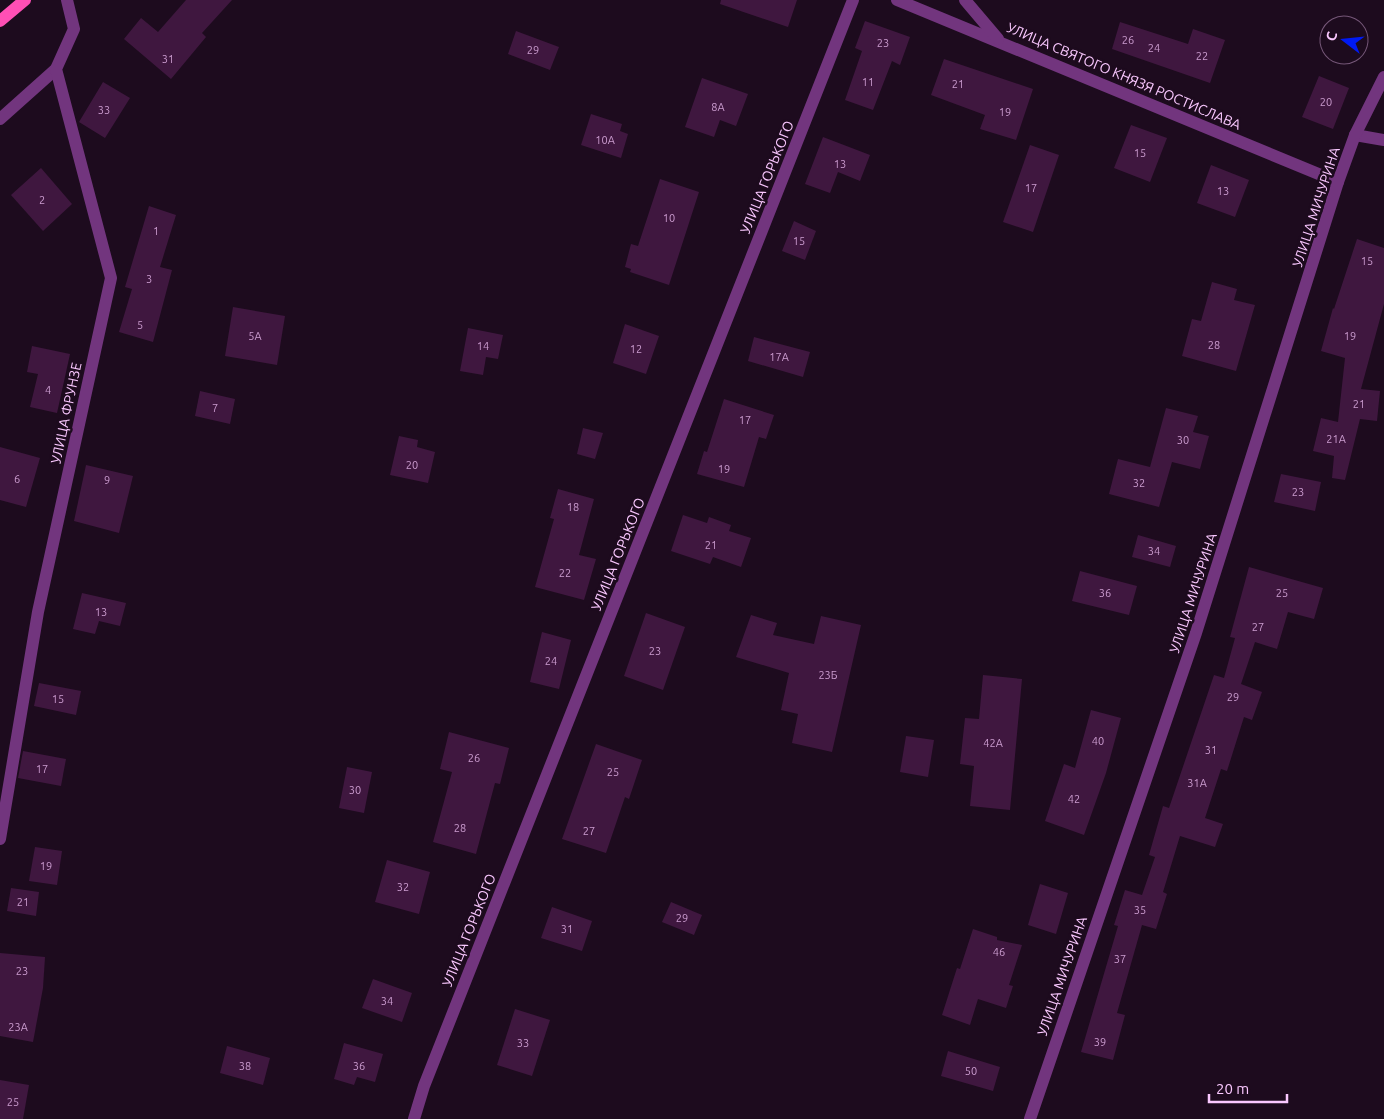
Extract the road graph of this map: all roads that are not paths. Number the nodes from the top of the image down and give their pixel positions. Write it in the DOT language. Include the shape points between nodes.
graph roads {
  1 [pos="25,0"];
  2 [pos="67,0"];
  3 [pos="853,0"];
  4 [pos="897,0"];
  5 [pos="965,0"];
  6 [pos="0,22"];
  7 [pos="1000,41"];
  8 [pos="56,69"];
  9 [pos="1384,77"];
  10 [pos="0,119"];
  11 [pos="1356,135"];
  12 [pos="1384,140"];
  13 [pos="1338,182"];
  14 [pos="0,839"];
  15 [pos="414,1119"];
  16 [pos="1030,1119"];
  1 -- 6 [label="main road"];
  2 -- 8 [label="street" via="74,29"];
  3 -- 15 [label="street, УЛИЦА ГОРЬКОГО" via="428,1076"];
  4 -- 7 [label="street, УЛИЦА СВЯТОГО КНЯЗЯ РОСТИСЛАВА"];
  5 -- 7 [label="street"];
  7 -- 13 [label="street, УЛИЦА СВЯТОГО КНЯЗЯ РОСТИСЛАВА"];
  8 -- 10 [label="street"];
  8 -- 14 [label="street, УЛИЦА ФРУНЗЕ" via="111,278 38,612"];
  9 -- 11 [label="street, УЛИЦА МИЧУРИНА"];
  11 -- 12 [label="street"];
  11 -- 13 [label="street, УЛИЦА МИЧУРИНА"];
  13 -- 16 [label="street, УЛИЦА МИЧУРИНА" via="1196,633"];
}
